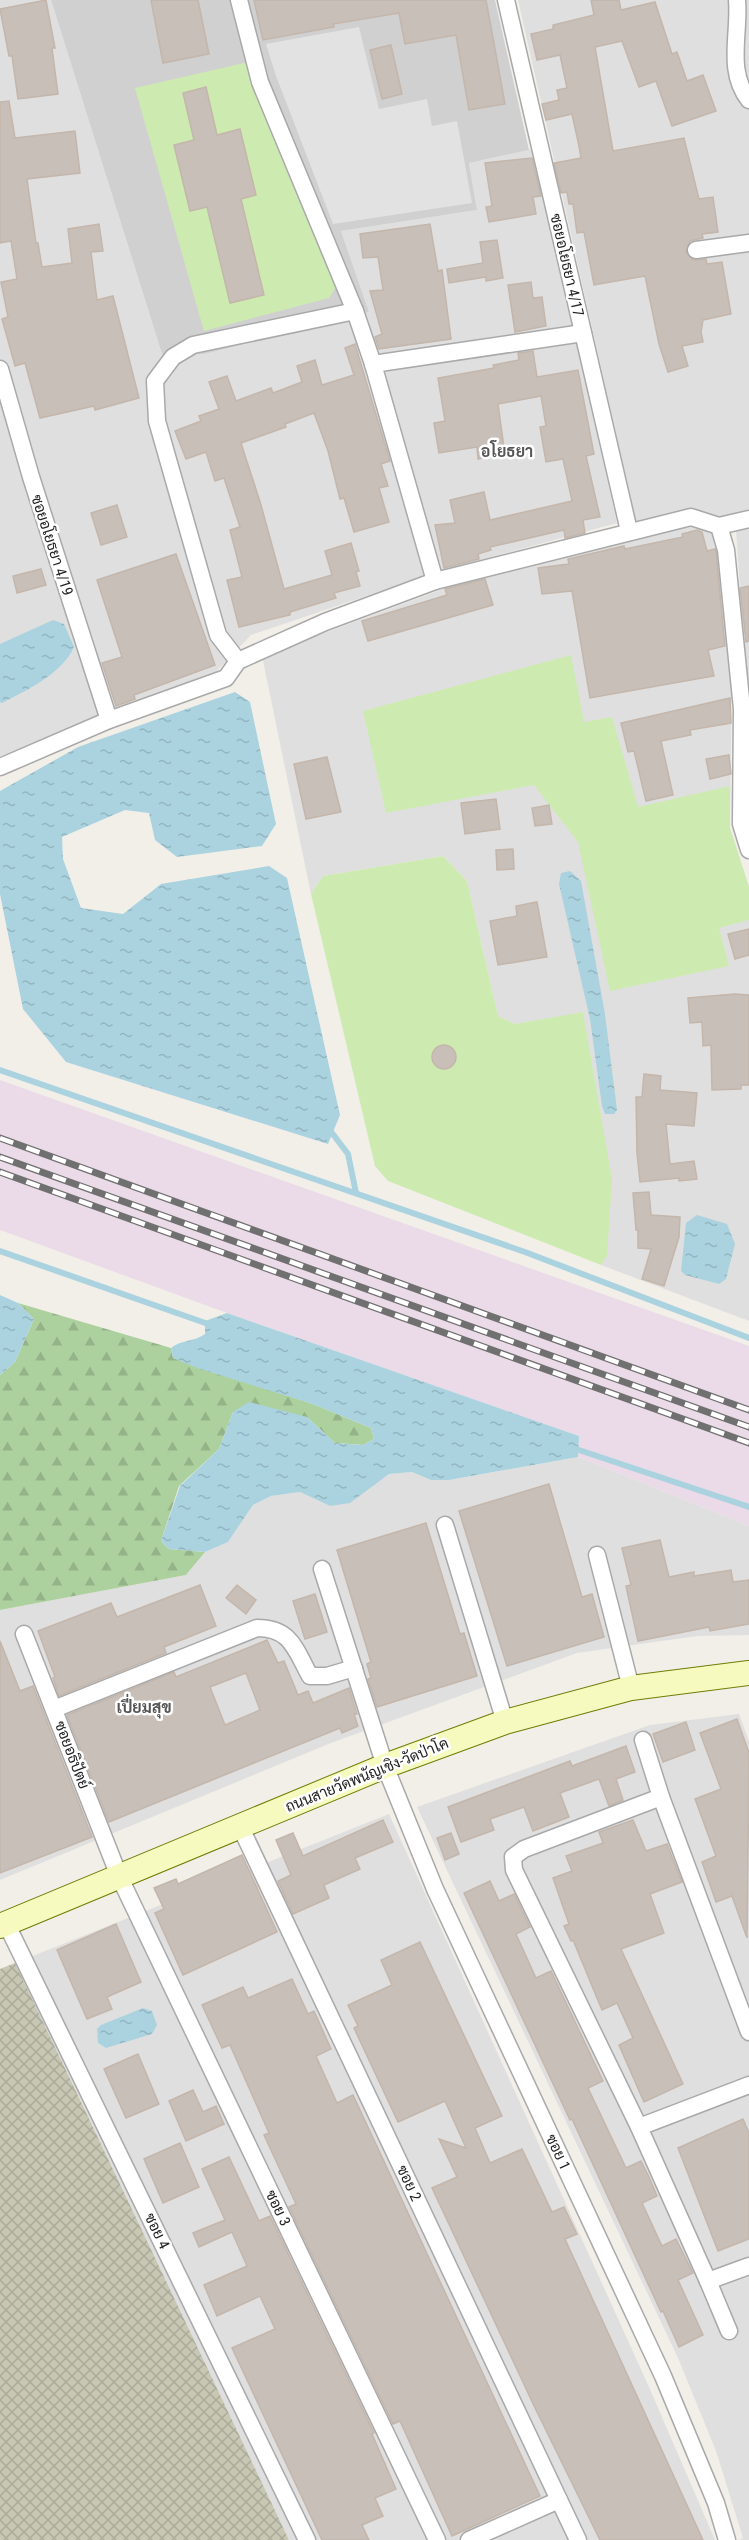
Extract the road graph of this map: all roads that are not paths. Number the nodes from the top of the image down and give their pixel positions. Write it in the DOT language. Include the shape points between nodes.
graph roads {
  1 [pos="239,0"];
  2 [pos="506,0"];
  3 [pos="737,0"];
  4 [pos="749,100"];
  5 [pos="749,243"];
  6 [pos="696,250"];
  7 [pos="355,311"];
  8 [pos="583,333"];
  9 [pos="373,364"];
  10 [pos="0,369"];
  11 [pos="749,519"];
  12 [pos="719,526"];
  13 [pos="629,531"];
  14 [pos="435,581"];
  15 [pos="238,661"];
  16 [pos="109,720"];
  17 [pos="0,767"];
  18 [pos="749,850"];
  19 [pos="445,1525"];
  20 [pos="597,1555"];
  21 [pos="322,1569"];
  22 [pos="24,1634"];
  23 [pos="354,1668"];
  24 [pos="749,1673"];
  25 [pos="631,1688"];
  26 [pos="54,1709"];
  27 [pos="505,1722"];
  28 [pos="643,1740"];
  29 [pos="385,1766"];
  30 [pos="661,1797"];
  31 [pos="240,1826"];
  32 [pos="119,1876"];
  33 [pos="3,1924"];
  34 [pos="749,2032"];
  35 [pos="749,2085"];
  36 [pos="639,2127"];
  37 [pos="749,2266"];
  38 [pos="708,2281"];
  39 [pos="729,2331"];
  40 [pos="560,2500"];
  41 [pos="307,2540"];
  42 [pos="437,2540"];
  43 [pos="469,2540"];
  44 [pos="578,2540"];
  45 [pos="727,2540"];
  1 -- 7 [label="street" via="260,82"];
  2 -- 8 [label="street, ซอยอโยธยา 4/17"];
  3 -- 4 [label="street" via="735,72"];
  5 -- 6 [label="street"];
  7 -- 9 [label="street"];
  7 -- 15 [label="street" via="193,345 173,357 155,381 157,421 214,623"];
  8 -- 9 [label="street"];
  8 -- 13 [label="street, ซอยอโยธยา 4/17"];
  9 -- 14 [label="street"];
  10 -- 16 [label="street, ซอยอโยธยา 4/19"];
  11 -- 12 [label="street"];
  12 -- 13 [label="street" via="691,517"];
  12 -- 18 [label="street" via="726,550 742,709 741,825"];
  13 -- 14 [label="street"];
  14 -- 15 [label="street" via="325,622"];
  15 -- 16 [label="street" via="226,678"];
  16 -- 17 [label="street"];
  19 -- 27 [label="street"];
  20 -- 25 [label="street"];
  21 -- 23 [label="street, ซอย 1"];
  22 -- 26 [label="street, ซอยอธิปัตย์"];
  23 -- 26 [label="street" via="327,1676 310,1676 292,1643 275,1628 257,1628"];
  23 -- 29 [label="street, ซอย 1"];
  24 -- 25 [label="main road, ถนนสายวัดพนัญเชิง-วัดป่าโค"];
  25 -- 27 [label="main road, ถนนสายวัดพนัญเชิง-วัดป่าโค"];
  26 -- 32 [label="street, ซอยอธิปัตย์"];
  27 -- 29 [label="main road, ถนนสายวัดพนัญเชิง-วัดป่าโค"];
  28 -- 30 [label="street"];
  29 -- 31 [label="main road, ถนนสายวัดพนัญเชิง-วัดป่าโค"];
  29 -- 45 [label="street, ซอย 1" via="435,1889 663,2376 716,2503"];
  30 -- 34 [label="street"];
  30 -- 36 [label="street" via="524,1849 513,1857 514,1870"];
  31 -- 32 [label="main road, ถนนสายวัดพนัญเชิง-วัดป่าโค"];
  31 -- 40 [label="street, ซอย 2"];
  32 -- 33 [label="main road, ถนนสายวัดพนัญเชิง-วัดป่าโค"];
  32 -- 42 [label="street, ซอย 3"];
  33 -- 41 [label="street, ซอย 4"];
  35 -- 36 [label="street"];
  36 -- 38 [label="street"];
  37 -- 38 [label="street"];
  38 -- 39 [label="street"];
  40 -- 43 [label="street"];
  40 -- 44 [label="street, ซอย 2"];
}
